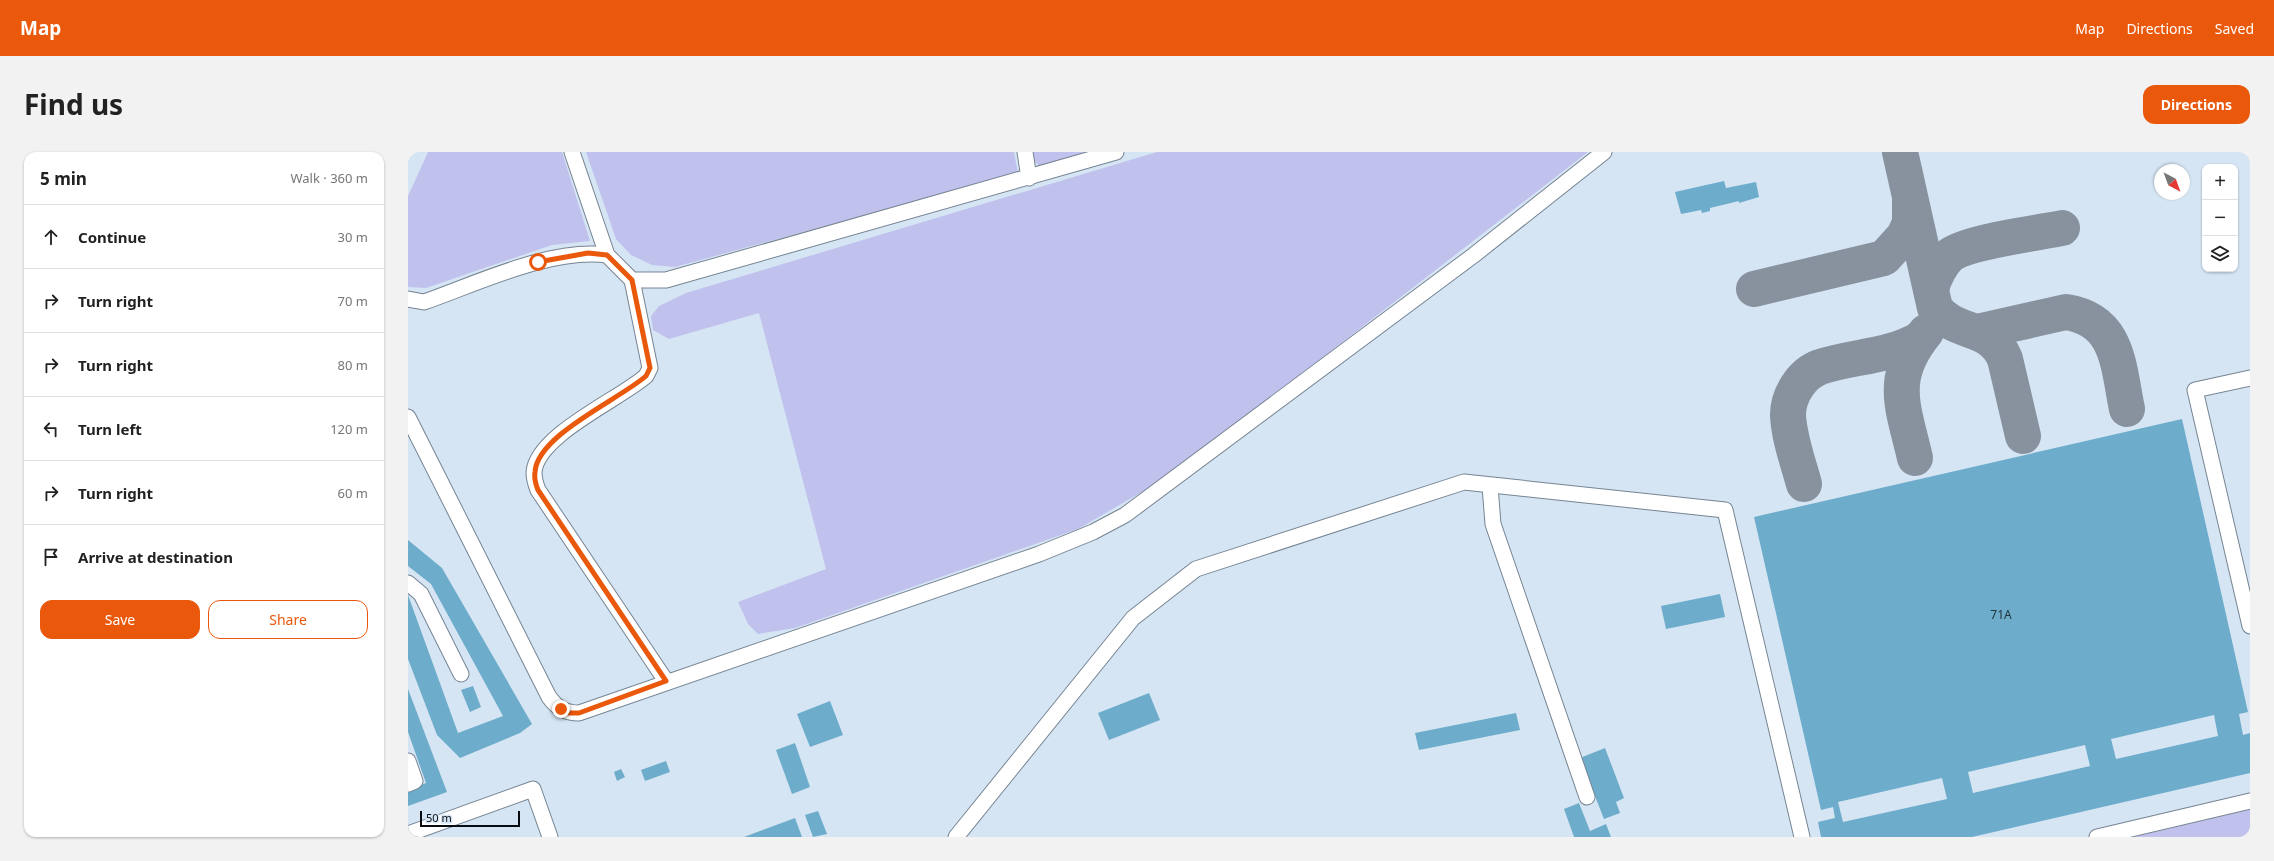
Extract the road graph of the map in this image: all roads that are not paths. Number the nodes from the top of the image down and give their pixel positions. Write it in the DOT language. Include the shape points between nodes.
graph roads {
  1 [pos="572,152"];
  2 [pos="1025,152"];
  3 [pos="1116,152"];
  4 [pos="1604,152"];
  5 [pos="1029,178"];
  6 [pos="607,255"];
  7 [pos="632,280"];
  8 [pos="408,299"];
  9 [pos="2250,378"];
  10 [pos="408,417"];
  11 [pos="1490,486"];
  12 [pos="408,583"];
  13 [pos="2245,584"];
  14 [pos="2250,626"];
  15 [pos="461,674"];
  16 [pos="666,681"];
  17 [pos="408,761"];
  18 [pos="408,784"];
  19 [pos="1587,797"];
  20 [pos="2250,801"];
  21 [pos="408,834"];
  22 [pos="550,837"];
  23 [pos="956,837"];
  24 [pos="1802,837"];
  25 [pos="2097,837"];
  1 -- 6 [label="lane"];
  2 -- 5 [label="lane"];
  3 -- 5 [label="lane"];
  4 -- 16 [label="lane" via="1468,259 1125,515 1093,532 1039,554"];
  5 -- 7 [label="lane" via="666,280"];
  6 -- 7 [label="lane"];
  6 -- 8 [label="lane" via="588,253 538,262 424,302"];
  7 -- 16 [label="lane" via="650,368 646,376 568,428 540,456 534,472 538,490"];
  9 -- 13 [label="lane" via="2195,390"];
  10 -- 16 [label="lane" via="555,705 568,713 579,713"];
  11 -- 19 [label="lane" via="1493,524"];
  11 -- 23 [label="lane" via="1464,482 1196,569 1133,618"];
  11 -- 24 [label="lane" via="1724,510"];
  12 -- 15 [label="lane" via="421,594"];
  13 -- 14 [label="lane"];
  17 -- 18 [label="lane" via="416,781"];
  20 -- 25 [label="lane"];
  21 -- 22 [label="lane" via="533,789"];
}
